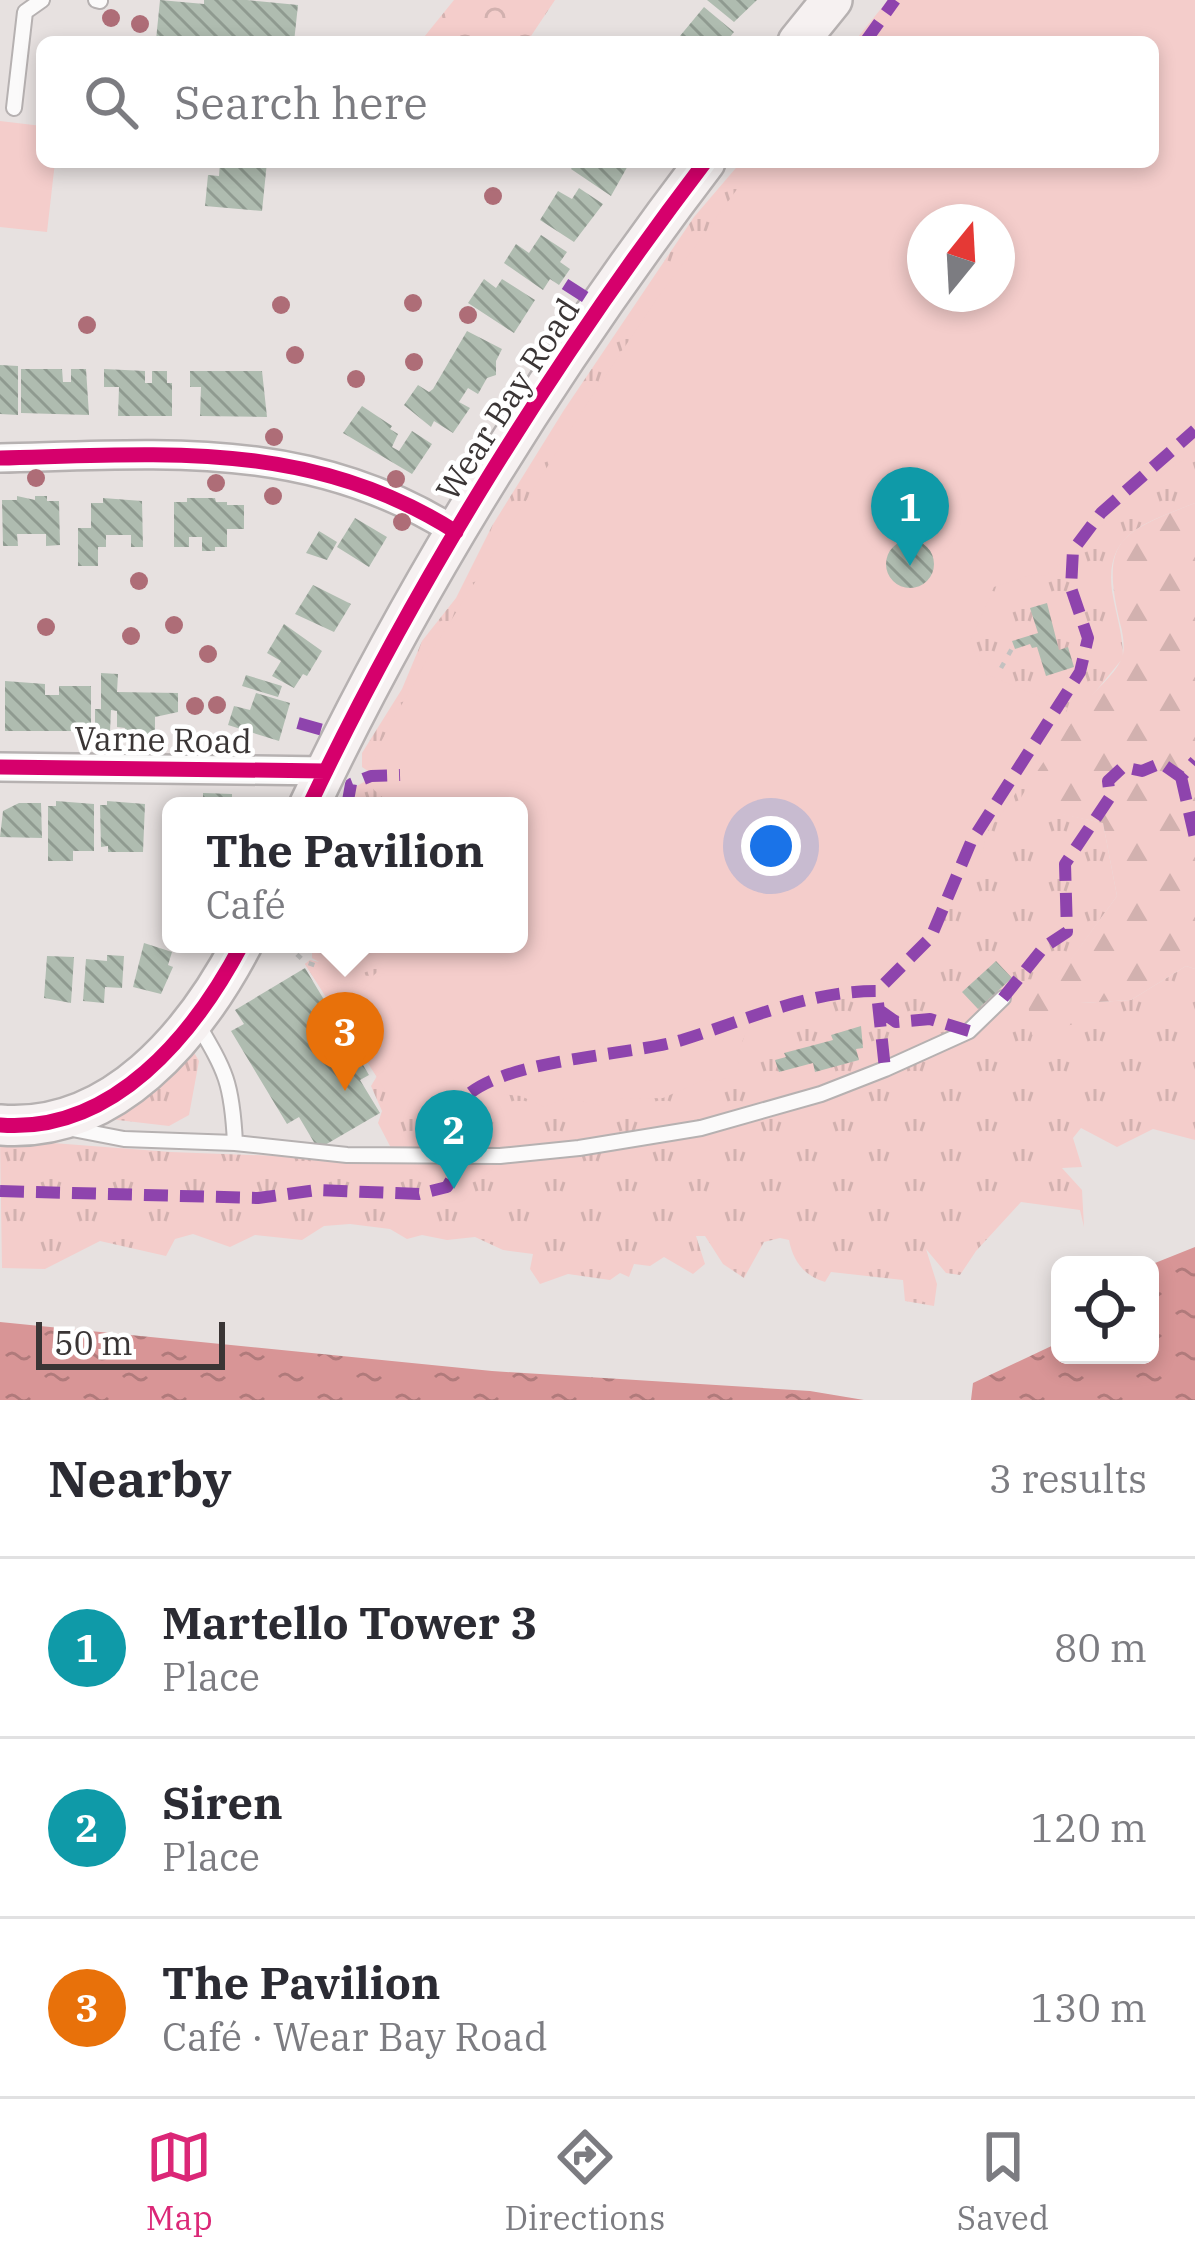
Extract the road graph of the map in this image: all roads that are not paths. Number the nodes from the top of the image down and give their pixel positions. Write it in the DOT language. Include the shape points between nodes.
graph roads {
  1 [pos="42,0"];
  2 [pos="832,0"];
  3 [pos="803,36"];
  4 [pos="14,108"];
  5 [pos="701,168"];
  6 [pos="0,458"];
  7 [pos="456,532"];
  8 [pos="0,767"];
  9 [pos="318,789"];
  10 [pos="237,953"];
  11 [pos="1004,998"];
  12 [pos="196,1021"];
  13 [pos="54,1124"];
  14 [pos="0,1125"];
  15 [pos="235,1143"];
  1 -- 4 [label="lane" via="25,12"];
  2 -- 3 [label="street"];
  5 -- 7 [label="street, Wear Bay Road"];
  6 -- 7 [label="street" via="250,458 340,479"];
  7 -- 9 [label="street, Wear Bay Road"];
  8 -- 9 [label="street, Varne Road"];
  10 -- 12 [label="street"];
  11 -- 15 [label="lane" via="969,1030 885,1069 701,1128 483,1156 347,1155"];
  12 -- 13 [label="street" via="146,1071"];
  12 -- 15 [label="lane" via="232,1095"];
  13 -- 14 [label="street"];
  13 -- 15 [label="lane" via="124,1139"];
}
